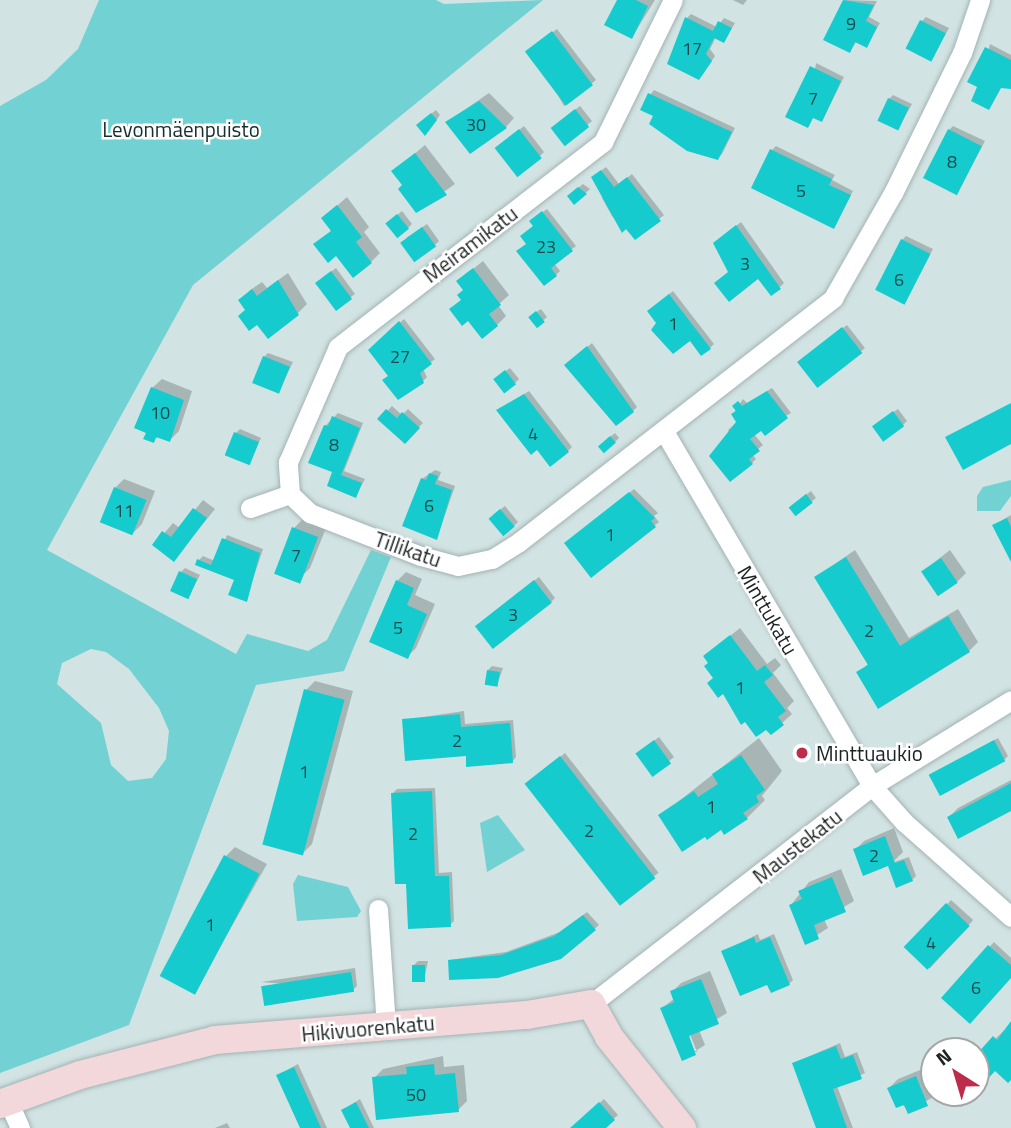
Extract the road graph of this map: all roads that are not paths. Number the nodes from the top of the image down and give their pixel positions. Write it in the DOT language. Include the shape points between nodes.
graph roads {
  1 [pos="673,0"];
  2 [pos="980,0"];
  3 [pos="664,433"];
  4 [pos="290,494"];
  5 [pos="250,508"];
  6 [pos="1011,699"];
  7 [pos="872,786"];
  8 [pos="378,909"];
  9 [pos="1011,917"];
  10 [pos="591,1004"];
  11 [pos="386,1026"];
  12 [pos="4,1103"];
  13 [pos="20,1128"];
  14 [pos="682,1128"];
  1 -- 4 [label="street, Meiramikatu" via="603,142 338,347 288,462"];
  2 -- 3 [label="street" via="962,53 843,286"];
  3 -- 4 [label="street, Tillikatu" via="519,542 474,565 458,566 421,556 310,513"];
  3 -- 7 [label="street, Minttukatu"];
  4 -- 5 [label="street"];
  6 -- 7 [label="street, Maustekatu"];
  7 -- 9 [label="street, Minttukatu" via="904,822"];
  7 -- 10 [label="street, Maustekatu"];
  8 -- 11 [label="street"];
  10 -- 11 [label="street, Hikivuorenkatu" via="566,1011"];
  10 -- 14 [label="street" via="609,1037"];
  11 -- 12 [label="street, Hikivuorenkatu" via="215,1040 80,1074"];
  12 -- 13 [label="street"];
}
